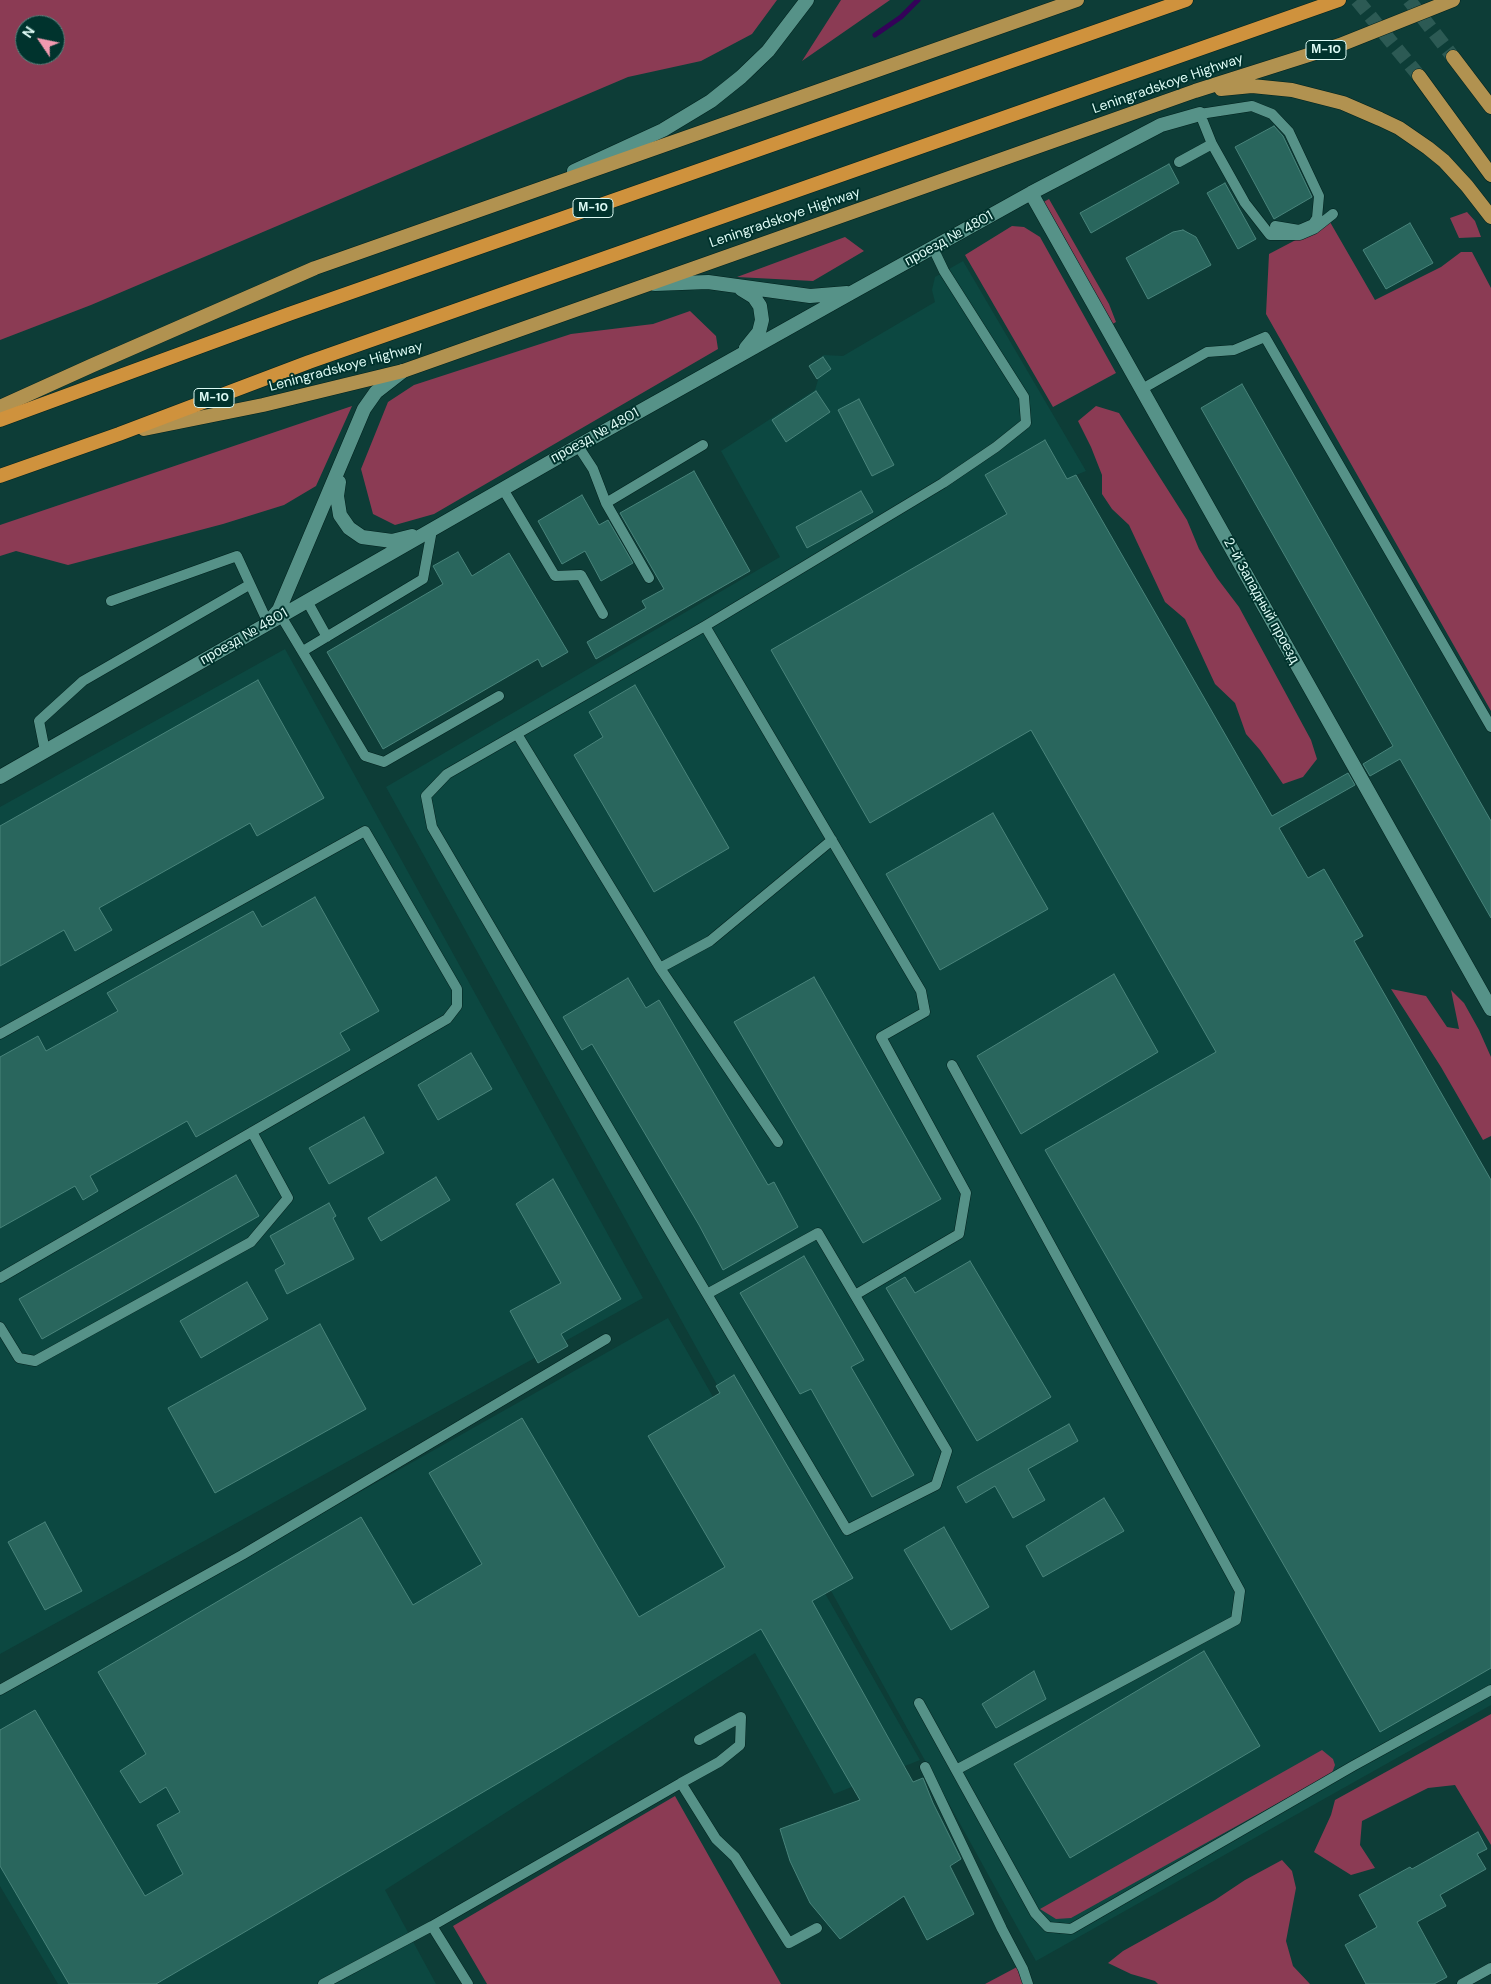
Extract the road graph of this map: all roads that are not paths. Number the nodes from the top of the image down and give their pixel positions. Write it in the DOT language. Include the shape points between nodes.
graph roads {
  1 [pos="807,0"];
  2 [pos="1077,0"];
  3 [pos="1186,0"];
  4 [pos="1339,0"];
  5 [pos="1453,0"];
  6 [pos="1453,57"];
  7 [pos="1419,76"];
  8 [pos="1195,91"];
  9 [pos="1491,107"];
  10 [pos="1200,114"];
  11 [pos="1212,144"];
  12 [pos="1179,162"];
  13 [pos="1491,175"];
  14 [pos="1031,193"];
  15 [pos="514,199"];
  16 [pos="1245,203"];
  17 [pos="1333,214"];
  18 [pos="1491,217"];
  19 [pos="933,248"];
  20 [pos="649,284"];
  21 [pos="736,286"];
  22 [pos="851,293"];
  23 [pos="735,358"];
  24 [pos="403,371"];
  25 [pos="1142,389"];
  26 [pos="0,407"];
  27 [pos="0,420"];
  28 [pos="119,434"];
  29 [pos="703,445"];
  30 [pos="578,446"];
  31 [pos="342,466"];
  32 [pos="0,476"];
  33 [pos="503,489"];
  34 [pos="606,503"];
  35 [pos="432,530"];
  36 [pos="649,578"];
  37 [pos="249,585"];
  38 [pos="111,601"];
  39 [pos="307,601"];
  40 [pos="603,614"];
  41 [pos="281,616"];
  42 [pos="268,624"];
  43 [pos="705,626"];
  44 [pos="327,637"];
  45 [pos="303,651"];
  46 [pos="499,696"];
  47 [pos="1491,727"];
  48 [pos="517,734"];
  49 [pos="45,751"];
  50 [pos="0,777"];
  51 [pos="832,840"];
  52 [pos="660,968"];
  53 [pos="1491,1009"];
  54 [pos="0,1034"];
  55 [pos="952,1066"];
  56 [pos="252,1132"];
  57 [pos="778,1142"];
  58 [pos="0,1278"];
  59 [pos="707,1294"];
  60 [pos="855,1295"];
  61 [pos="0,1327"];
  62 [pos="606,1339"];
  63 [pos="0,1690"];
  64 [pos="1491,1690"];
  65 [pos="919,1703"];
  66 [pos="699,1740"];
  67 [pos="925,1767"];
  68 [pos="956,1770"];
  69 [pos="681,1783"];
  70 [pos="432,1926"];
  71 [pos="816,1928"];
  72 [pos="1491,1968"];
  73 [pos="323,1984"];
  74 [pos="468,1984"];
  75 [pos="1028,1984"];
  76 [pos="1462,1984"];
  1 -- 15 [label="street" via="768,51 711,101 663,130"];
  2 -- 15 [label="main road"];
  3 -- 27 [label="highway, М-10" via="299,311"];
  4 -- 28 [label="highway, Leningradskoye Highway / М-10" via="309,362"];
  5 -- 8 [label="main road, Leningradskoye Highway / М-10" via="1340,45"];
  6 -- 9 [label="main road"];
  7 -- 13 [label="main road"];
  8 -- 18 [label="main road" via="1252,86 1292,90 1343,103 1380,118 1444,161"];
  8 -- 20 [label="main road, Leningradskoye Highway / М-10"];
  10 -- 11 [label="lane"];
  10 -- 14 [label="street, проезд № 4801" via="1161,125"];
  10 -- 16 [label="lane" via="1252,106 1272,114 1289,132 1319,196 1310,218 1296,224 1275,226"];
  11 -- 12 [label="lane"];
  11 -- 16 [label="lane"];
  14 -- 19 [label="street, проезд № 4801"];
  14 -- 25 [label="street, 2-й Западный проезд"];
  15 -- 26 [label="main road" via="315,268"];
  16 -- 17 [label="lane" via="1270,235 1300,235"];
  19 -- 22 [label="street, проезд № 4801"];
  19 -- 43 [label="lane" via="944,271 1024,397 1026,423 943,483"];
  20 -- 21 [label="street" via="708,282"];
  20 -- 24 [label="main road, Leningradskoye Highway / М-10"];
  21 -- 22 [label="street" via="810,296"];
  21 -- 23 [label="street" via="754,297 760,306 762,320 752,343"];
  22 -- 23 [label="street, проезд № 4801"];
  23 -- 30 [label="street, проезд № 4801"];
  24 -- 28 [label="main road, Leningradskoye Highway / М-10" via="263,405"];
  24 -- 31 [label="street" via="376,392 364,409"];
  25 -- 47 [label="lane" via="1207,352 1234,350 1265,337"];
  25 -- 53 [label="street, 2-й Западный проезд"];
  28 -- 32 [label="highway, Leningradskoye Highway / М-10"];
  29 -- 34 [label="lane"];
  30 -- 33 [label="street, проезд № 4801"];
  30 -- 34 [label="lane" via="593,469"];
  31 -- 35 [label="street" via="337,496 340,515 349,528 362,537 392,541"];
  31 -- 42 [label="street" via="279,610"];
  33 -- 35 [label="street, проезд № 4801"];
  33 -- 40 [label="lane" via="555,576 581,574"];
  34 -- 36 [label="lane"];
  35 -- 39 [label="street, проезд № 4801"];
  35 -- 44 [label="lane" via="424,579"];
  37 -- 38 [label="lane" via="237,556"];
  37 -- 42 [label="lane"];
  37 -- 49 [label="lane" via="83,681 39,721"];
  39 -- 41 [label="street, проезд № 4801"];
  39 -- 44 [label="lane"];
  41 -- 42 [label="street, проезд № 4801"];
  41 -- 45 [label="lane"];
  42 -- 49 [label="street, проезд № 4801"];
  43 -- 48 [label="lane"];
  43 -- 51 [label="lane"];
  44 -- 45 [label="lane"];
  45 -- 46 [label="lane" via="365,756 384,762"];
  48 -- 52 [label="lane"];
  48 -- 59 [label="lane" via="447,774 426,796 432,827"];
  49 -- 50 [label="street, проезд № 4801"];
  51 -- 52 [label="lane" via="710,941"];
  51 -- 60 [label="lane" via="921,991 925,1012 880,1037 966,1193 959,1234"];
  52 -- 57 [label="lane"];
  54 -- 56 [label="lane" via="365,831 457,989 457,1006 447,1019"];
  55 -- 68 [label="lane" via="1240,1591 1236,1620"];
  56 -- 58 [label="lane"];
  56 -- 61 [label="lane" via="288,1198 251,1242 36,1361 19,1358"];
  59 -- 60 [label="lane" via="818,1233"];
  59 -- 60 [label="lane" via="847,1530 936,1485 947,1450"];
  62 -- 63 [label="lane" via="242,1555"];
  64 -- 68 [label="lane" via="1071,1929 1048,1926 1035,1913"];
  65 -- 68 [label="lane"];
  66 -- 69 [label="lane" via="741,1717 740,1745 719,1762"];
  67 -- 75 [label="lane"];
  69 -- 70 [label="lane"];
  69 -- 71 [label="lane" via="716,1838 735,1857 789,1943"];
  70 -- 73 [label="lane"];
  70 -- 74 [label="lane"];
  72 -- 76 [label="lane"];
}
